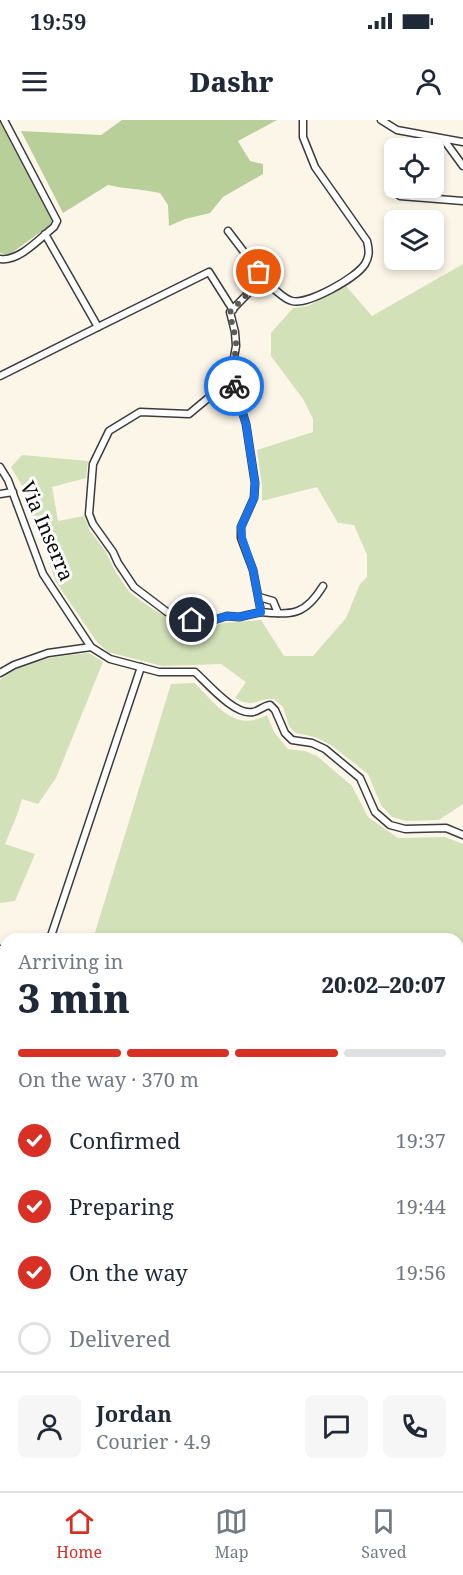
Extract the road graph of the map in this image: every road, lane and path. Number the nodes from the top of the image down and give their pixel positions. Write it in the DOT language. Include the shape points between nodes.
graph roads {
  1 [pos="4,120"];
  2 [pos="303,120"];
  3 [pos="381,120"];
  4 [pos="435,138"];
  5 [pos="444,140"];
  6 [pos="463,142"];
  7 [pos="463,166"];
  8 [pos="425,198"];
  9 [pos="463,201"];
  10 [pos="228,231"];
  11 [pos="45,234"];
  12 [pos="0,259"];
  13 [pos="263,283"];
  14 [pos="233,310"];
  15 [pos="98,327"];
  16 [pos="0,376"];
  17 [pos="233,381"];
  18 [pos="0,467"];
  19 [pos="13,492"];
  20 [pos="0,494"];
  21 [pos="323,586"];
  22 [pos="258,597"];
  23 [pos="261,612"];
  24 [pos="278,614"];
  25 [pos="91,646"];
  26 [pos="141,667"];
  27 [pos="0,673"];
  28 [pos="463,835"];
  29 [pos="52,933"];
  1 -- 11 [label="street" via="57,219"];
  2 -- 13 [label="street" via="303,137 315,168 367,241 369,255 354,276 306,301 287,300"];
  3 -- 4 [label="street" via="397,130"];
  5 -- 6 [label="street"];
  5 -- 7 [label="street"];
  8 -- 9 [label="street"];
  10 -- 13 [label="street"];
  11 -- 12 [label="street" via="16,256"];
  11 -- 15 [label="street"];
  13 -- 14 [label="street" via="256,285"];
  14 -- 15 [label="street" via="209,272"];
  14 -- 17 [label="street"];
  15 -- 16 [label="street"];
  17 -- 22 [label="street" via="246,424 256,491 241,527"];
  17 -- 23 [label="street" via="189,414 140,412 110,431 93,464 89,514 134,587 167,612 207,622"];
  18 -- 19 [label="street, Via Inserra"];
  19 -- 20 [label="street"];
  19 -- 25 [label="street, Via Inserra" via="43,574"];
  21 -- 24 [label="street" via="296,613"];
  22 -- 23 [label="street"];
  22 -- 24 [label="street" via="273,601"];
  23 -- 24 [label="street"];
  25 -- 26 [label="street, Via Inserra" via="110,660"];
  25 -- 27 [label="street" via="48,653"];
  26 -- 28 [label="street, Via Inserra" via="159,672 195,672 243,712 270,705 292,740 325,749 360,778 375,812 390,825 405,829 446,828"];
  26 -- 29 [label="street"];
}
